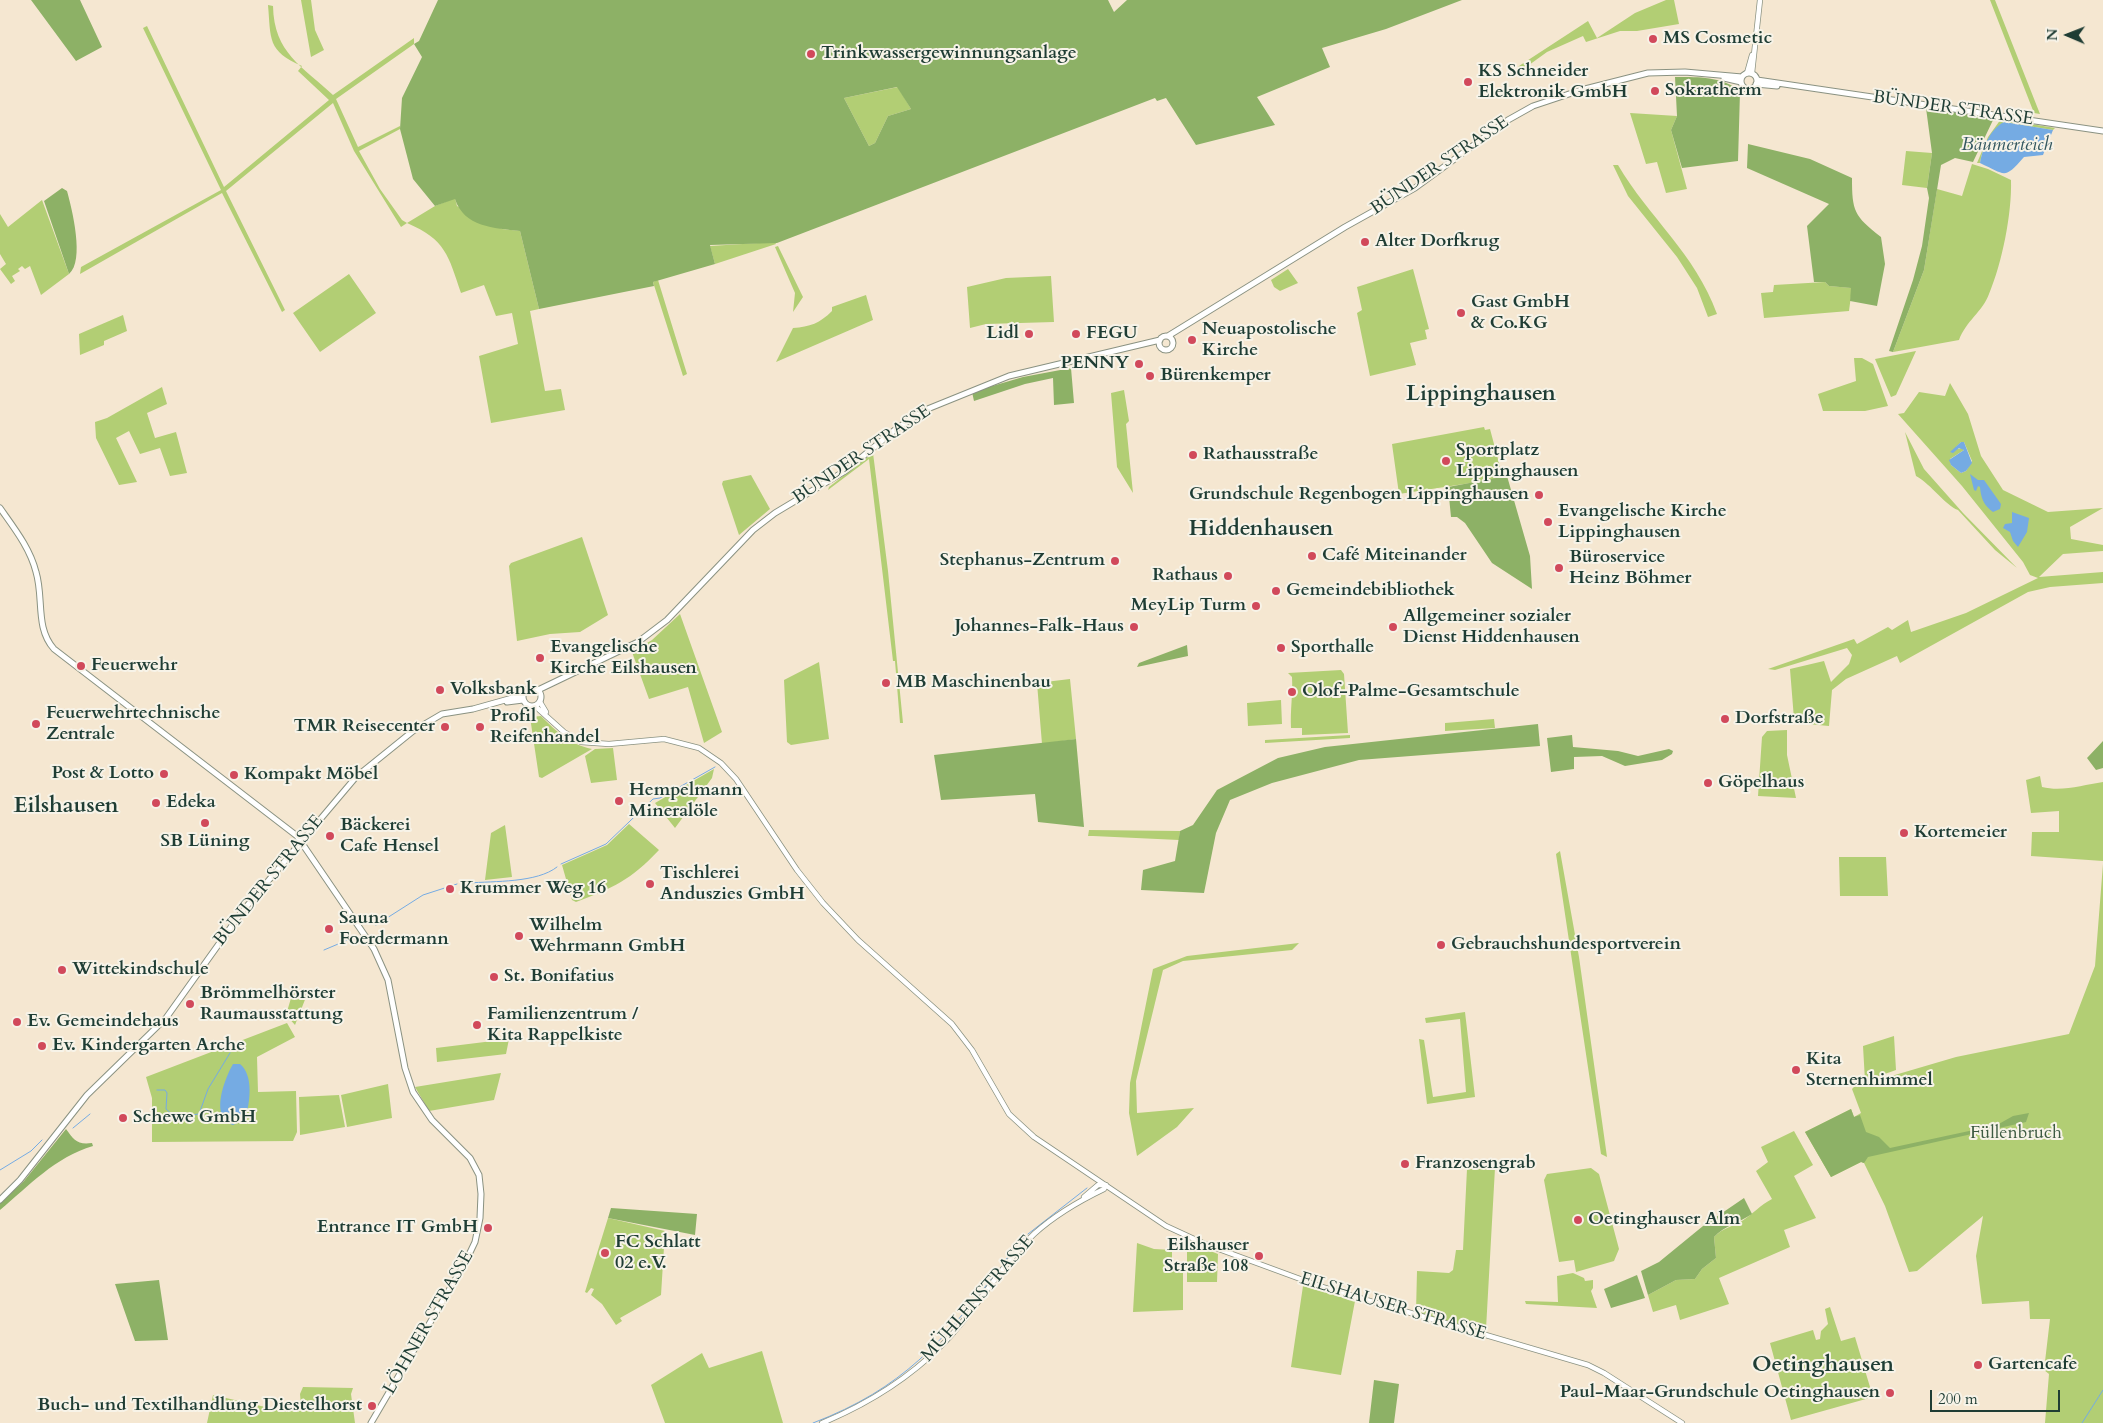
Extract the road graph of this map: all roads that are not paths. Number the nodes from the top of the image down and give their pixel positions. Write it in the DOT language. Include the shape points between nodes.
graph roads {
  1 [pos="1760,0"];
  2 [pos="1749,73"];
  3 [pos="1741,80"];
  4 [pos="1757,82"];
  5 [pos="2103,131"];
  6 [pos="1171,338"];
  7 [pos="1160,343"];
  8 [pos="0,508"];
  9 [pos="539,692"];
  10 [pos="523,697"];
  11 [pos="537,704"];
  12 [pos="301,842"];
  13 [pos="1106,1185"];
  14 [pos="0,1200"];
  15 [pos="372,1423"];
  16 [pos="822,1423"];
  17 [pos="1682,1423"];
  1 -- 2 [label="street"];
  2 -- 3 [label="main road"];
  2 -- 4 [label="main road"];
  3 -- 4 [label="main road, BÜNDER STRASSE" via="1744,88 1749,89"];
  3 -- 6 [label="main road, BÜNDER STRASSE" via="1685,72 1648,73 1533,106 1508,120 1415,188 1345,227 1183,327"];
  4 -- 5 [label="main road, BÜNDER STRASSE"];
  6 -- 7 [label="main road" via="1163,336"];
  6 -- 7 [label="main road" via="1173,346 1169,349 1163,349"];
  7 -- 9 [label="main road, BÜNDER STRASSE" via="1009,376 925,410 845,471 775,513 726,554 667,620 651,633"];
  8 -- 12 [label="main road, LÖHNER STRASSE" via="33,562 43,629 54,650"];
  9 -- 10 [label="main road, BÜNDER STRASSE" via="531,688"];
  9 -- 11 [label="main road"];
  10 -- 11 [label="main road" via="527,705"];
  10 -- 12 [label="main road, BÜNDER STRASSE" via="447,712 418,728 358,774"];
  11 -- 13 [label="street, EILSHAUSER STRASSE" via="564,732 581,742 606,744 664,739 699,748 721,763 736,779 823,903 858,940 937,1009 962,1037 1009,1114 1034,1137"];
  12 -- 14 [label="main road, BÜNDER STRASSE" via="236,919 166,1018 87,1095 20,1180"];
  12 -- 15 [label="main road, LÖHNER STRASSE" via="381,962 390,988 405,1068 413,1092 432,1120 470,1158 481,1186 480,1218 470,1253"];
  13 -- 16 [label="street, MÜHLENSTRASSE" via="1033,1235 957,1328 913,1372 862,1406"];
  13 -- 17 [label="street, EILSHAUSER STRASSE" via="1176,1231 1290,1276 1588,1366"];
}
